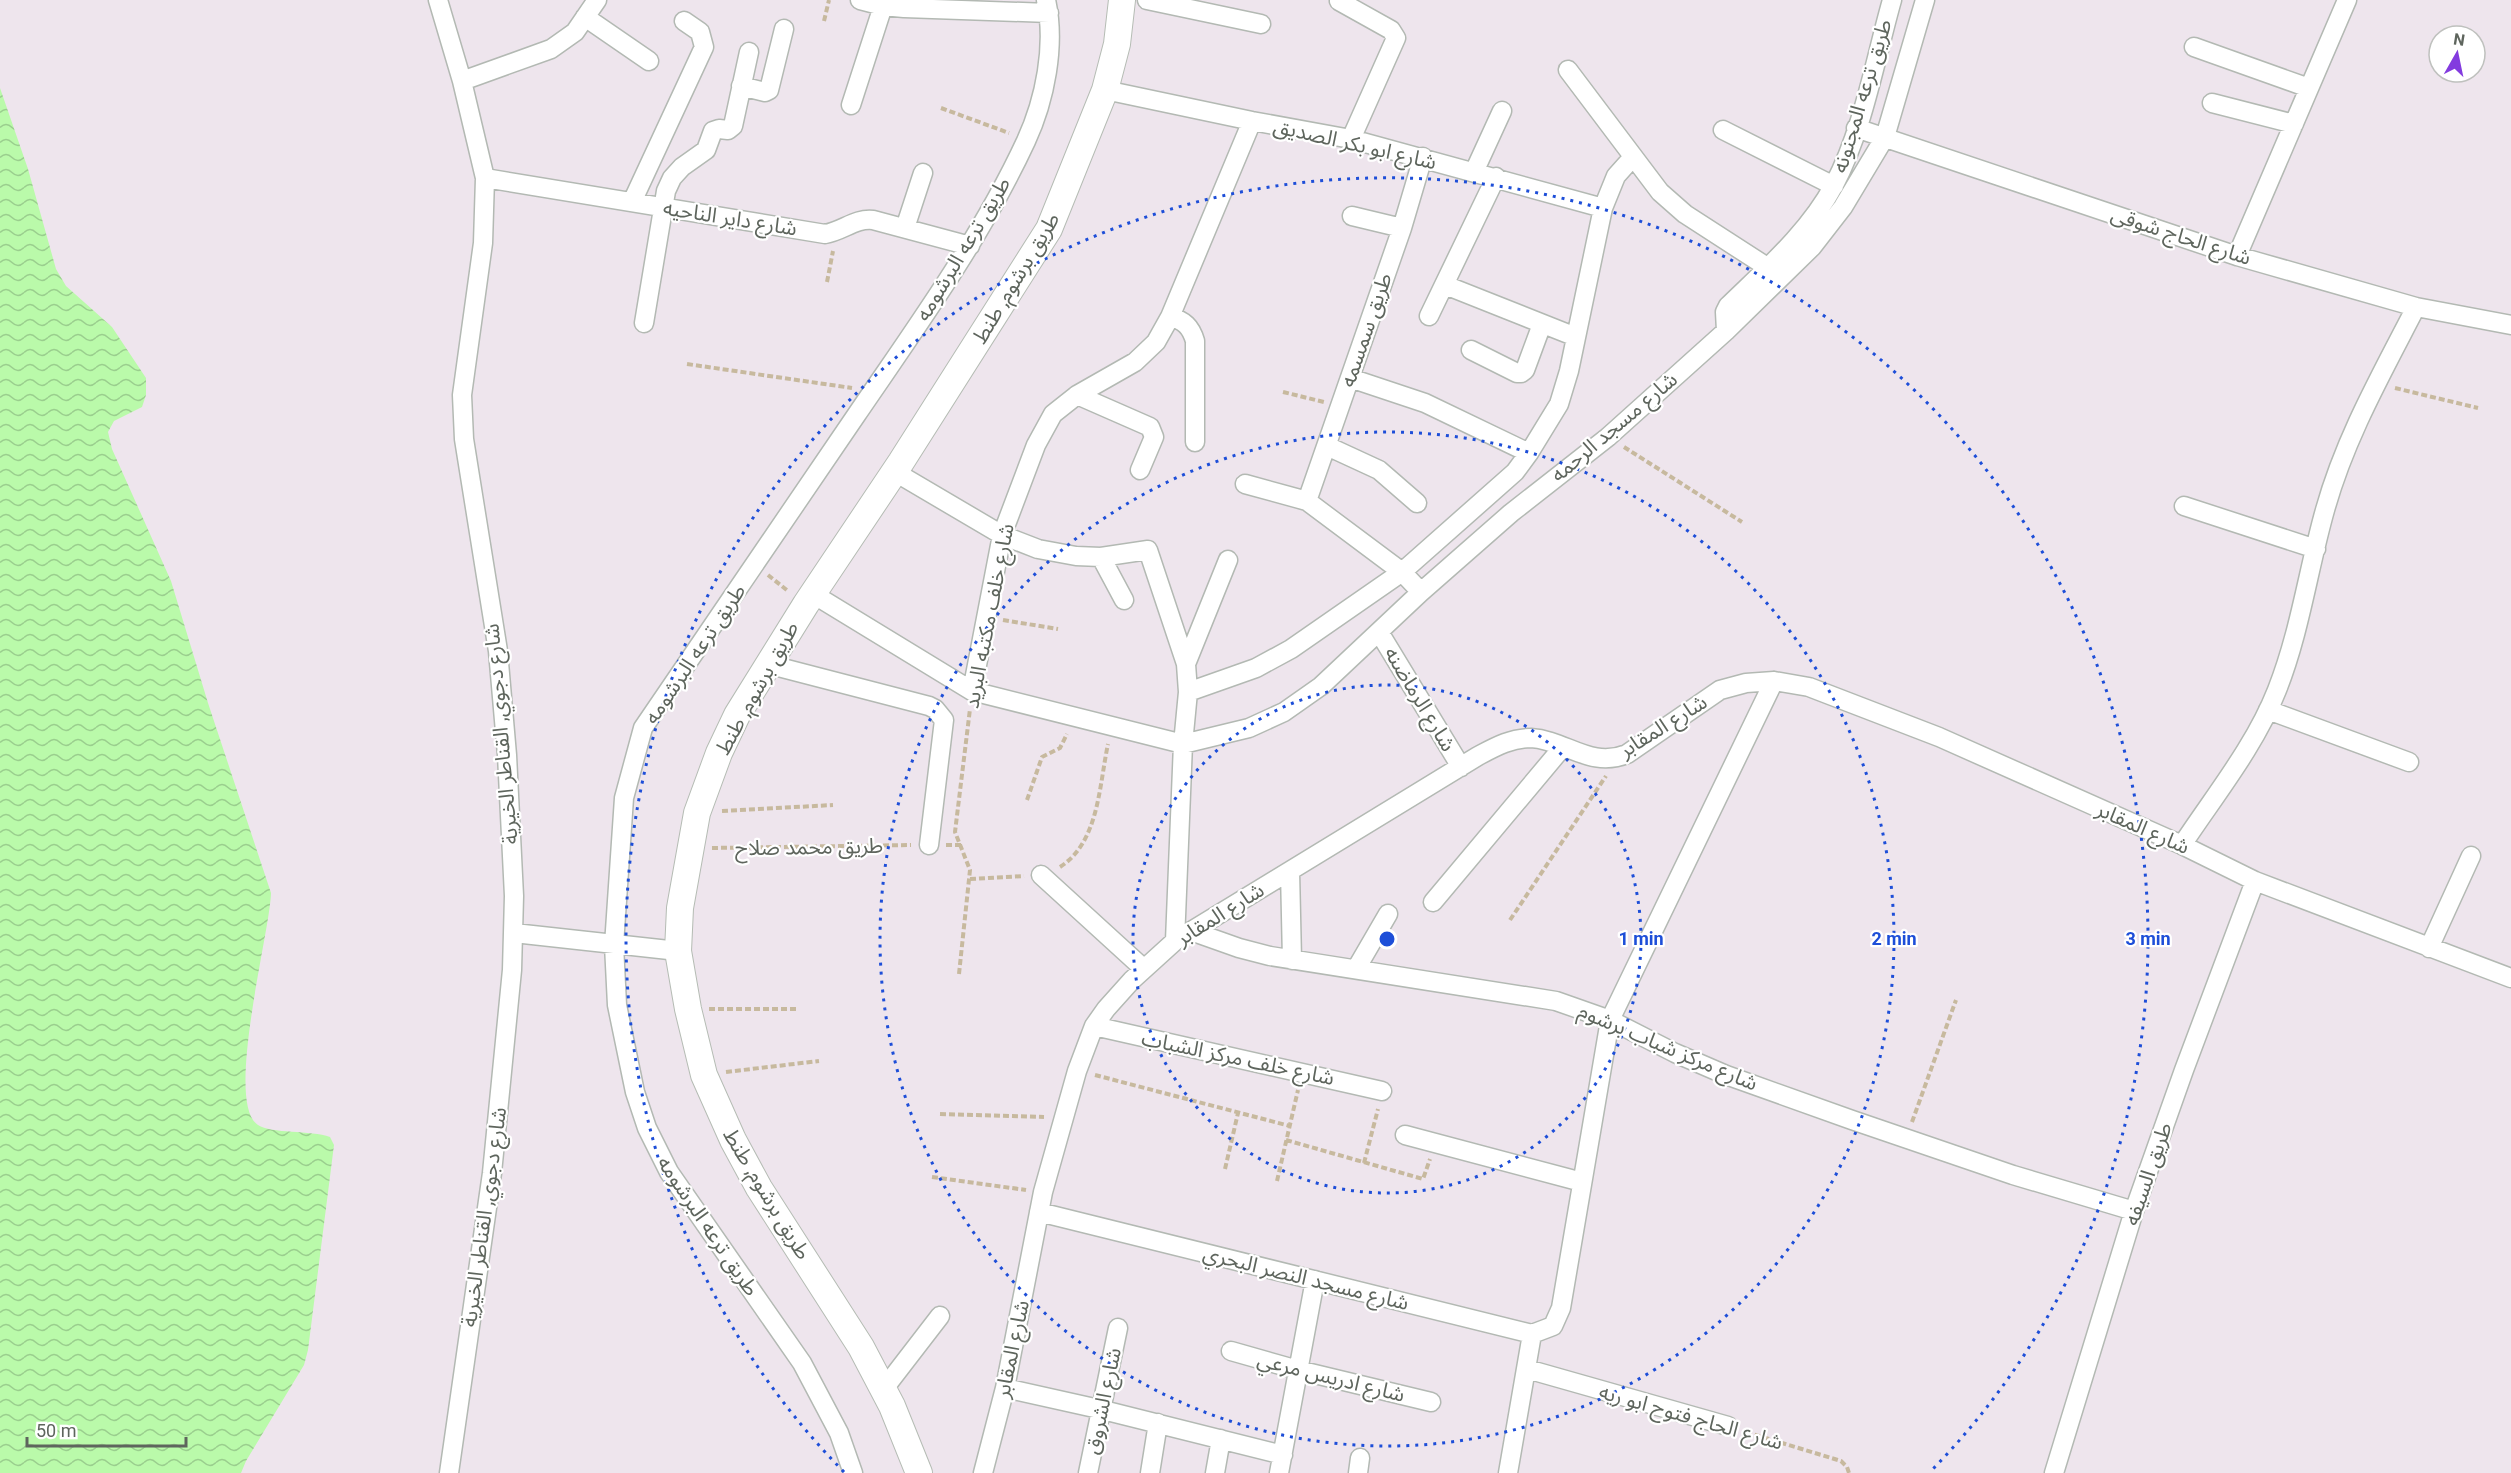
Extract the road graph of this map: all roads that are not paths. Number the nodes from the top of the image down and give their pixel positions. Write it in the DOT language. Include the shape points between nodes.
graph roads {
  1 [pos="438,0"];
  2 [pos="597,0"];
  3 [pos="860,0"];
  4 [pos="1122,0"];
  5 [pos="1147,0"];
  6 [pos="1892,0"];
  7 [pos="1925,0"];
  8 [pos="2347,0"];
  9 [pos="1339,1"];
  10 [pos="904,4"];
  11 [pos="883,6"];
  12 [pos="1047,6"];
  13 [pos="585,17"];
  14 [pos="684,21"];
  15 [pos="1261,24"];
  16 [pos="784,29"];
  17 [pos="2194,47"];
  18 [pos="748,51"];
  19 [pos="649,61"];
  20 [pos="1568,70"];
  21 [pos="462,81"];
  22 [pos="741,86"];
  23 [pos="2309,88"];
  24 [pos="1105,90"];
  25 [pos="2212,103"];
  26 [pos="851,105"];
  27 [pos="1502,111"];
  28 [pos="1252,121"];
  29 [pos="2294,124"];
  30 [pos="1856,128"];
  31 [pos="1723,130"];
  32 [pos="1885,137"];
  33 [pos="1351,139"];
  34 [pos="1423,157"];
  35 [pos="1633,157"];
  36 [pos="1474,172"];
  37 [pos="923,173"];
  38 [pos="1496,177"];
  39 [pos="485,178"];
  40 [pos="1834,186"];
  41 [pos="632,202"];
  42 [pos="663,207"];
  43 [pos="1603,208"];
  44 [pos="1352,216"];
  45 [pos="905,228"];
  46 [pos="1402,228"];
  47 [pos="1806,242"];
  48 [pos="970,246"];
  49 [pos="2237,256"];
  50 [pos="1767,267"];
  51 [pos="1445,285"];
  52 [pos="2416,307"];
  53 [pos="1429,316"];
  54 [pos="1170,317"];
  55 [pos="644,323"];
  56 [pos="1542,324"];
  57 [pos="2511,325"];
  58 [pos="1726,332"];
  59 [pos="1576,337"];
  60 [pos="1472,350"];
  61 [pos="1350,378"];
  62 [pos="1077,394"];
  63 [pos="1195,442"];
  64 [pos="1327,446"];
  65 [pos="1529,453"];
  66 [pos="1140,470"];
  67 [pos="894,472"];
  68 [pos="1245,484"];
  69 [pos="1306,501"];
  70 [pos="1417,503"];
  71 [pos="2184,506"];
  72 [pos="1002,535"];
  73 [pos="2316,549"];
  74 [pos="1101,557"];
  75 [pos="1228,560"];
  76 [pos="1402,572"];
  77 [pos="1421,592"];
  78 [pos="809,599"];
  79 [pos="1124,600"];
  80 [pos="1379,632"];
  81 [pos="767,664"];
  82 [pos="1186,664"];
  83 [pos="1774,681"];
  84 [pos="972,691"];
  85 [pos="1188,692"];
  86 [pos="2268,710"];
  87 [pos="1183,744"];
  88 [pos="1562,748"];
  89 [pos="2409,762"];
  90 [pos="1461,766"];
  91 [pos="929,845"];
  92 [pos="2182,845"];
  93 [pos="2471,856"];
  94 [pos="1290,871"];
  95 [pos="1041,875"];
  96 [pos="2255,880"];
  97 [pos="1432,902"];
  98 [pos="1388,914"];
  99 [pos="1191,931"];
  100 [pos="514,933"];
  101 [pos="1175,941"];
  102 [pos="614,945"];
  103 [pos="2428,948"];
  104 [pos="678,951"];
  105 [pos="1292,960"];
  106 [pos="1144,969"];
  107 [pos="1356,969"];
  108 [pos="2511,978"];
  109 [pos="1610,1020"];
  110 [pos="1094,1026"];
  111 [pos="1382,1091"];
  112 [pos="1406,1135"];
  113 [pos="1582,1182"];
  114 [pos="2134,1211"];
  115 [pos="1039,1212"];
  116 [pos="1315,1280"];
  117 [pos="940,1316"];
  118 [pos="1118,1328"];
  119 [pos="1532,1334"];
  120 [pos="1231,1351"];
  121 [pos="1527,1369"];
  122 [pos="1298,1370"];
  123 [pos="1005,1388"];
  124 [pos="883,1390"];
  125 [pos="1431,1402"];
  126 [pos="1100,1409"];
  127 [pos="1158,1423"];
  128 [pos="1728,1426"];
  129 [pos="1221,1439"];
  130 [pos="1281,1464"];
  131 [pos="449,1473"];
  132 [pos="853,1473"];
  133 [pos="919,1473"];
  134 [pos="983,1473"];
  135 [pos="1088,1473"];
  136 [pos="1150,1473"];
  137 [pos="1215,1473"];
  138 [pos="1508,1473"];
  139 [pos="2054,1473"];
  1 -- 21 [label="street, شارع دجوي, القناطر الخيرية"];
  2 -- 13 [label="street"];
  3 -- 11 [label="street"];
  4 -- 24 [label="main road, طريق برشوم, طنط" via="1117,44"];
  5 -- 15 [label="street"];
  6 -- 30 [label="street, طريق ترعه المجنونه"];
  7 -- 32 [label="street, شارع مسجد الرحمه"];
  8 -- 23 [label="street"];
  9 -- 33 [label="street" via="1391,30 1396,38"];
  10 -- 11 [label="street"];
  10 -- 12 [label="street"];
  11 -- 26 [label="street"];
  12 -- 48 [label="street, طريق ترعه البرشومه" via="1049,51 1045,83 1027,140"];
  13 -- 19 [label="street"];
  13 -- 21 [label="street" via="575,32 551,49"];
  14 -- 41 [label="street" via="700,32 704,47"];
  16 -- 22 [label="street" via="769,90"];
  17 -- 23 [label="street"];
  18 -- 22 [label="street"];
  20 -- 35 [label="street"];
  21 -- 39 [label="street, شارع دجوي, القناطر الخيرية"];
  22 -- 42 [label="street" via="733,126 714,131 706,150 672,178"];
  23 -- 29 [label="street"];
  24 -- 28 [label="street, شارع ابو بكر الصديق"];
  24 -- 67 [label="main road, طريق برشوم, طنط" via="1049,229"];
  25 -- 29 [label="street"];
  27 -- 36 [label="street"];
  28 -- 33 [label="street, شارع ابو بكر الصديق"];
  28 -- 54 [label="street, شارع خلف مكتبه البريد"];
  29 -- 49 [label="street"];
  30 -- 32 [label="street, شارع الحاج شوقى"];
  30 -- 40 [label="street, طريق ترعه المجنونه"];
  31 -- 40 [label="street"];
  32 -- 47 [label="street, شارع مسجد الرحمه" via="1844,207"];
  32 -- 49 [label="street, شارع الحاج شوقى"];
  33 -- 34 [label="street, شارع ابو بكر الصديق"];
  34 -- 36 [label="street, شارع ابو بكر الصديق"];
  34 -- 46 [label="street, طريق سمسمه"];
  35 -- 43 [label="street" via="1616,176"];
  35 -- 50 [label="street" via="1660,192 1685,214"];
  36 -- 38 [label="street, شارع ابو بكر الصديق"];
  37 -- 45 [label="street"];
  38 -- 43 [label="street, شارع ابو بكر الصديق"];
  38 -- 51 [label="street"];
  39 -- 41 [label="street, شارع داير الناحيه"];
  39 -- 100 [label="street, شارع دجوي, القناطر الخيرية" via="483,243 462,395 464,439 498,651 507,755"];
  40 -- 47 [label="street, طريق ترعه المجنونه"];
  41 -- 42 [label="street, شارع داير الناحيه"];
  42 -- 45 [label="street, شارع داير الناحيه" via="825,234 866,219"];
  42 -- 55 [label="street"];
  43 -- 59 [label="street"];
  44 -- 46 [label="street"];
  45 -- 48 [label="street, شارع داير الناحيه"];
  46 -- 61 [label="street, طريق سمسمه"];
  47 -- 50 [label="street, طريق ترعه المجنونه"];
  47 -- 58 [label="street, شارع مسجد الرحمه"];
  48 -- 102 [label="street, طريق ترعه البرشومه" via="644,729 624,798"];
  49 -- 52 [label="street, شارع الحاج شوقى"];
  50 -- 58 [label="street, طريق ترعه المجنونه" via="1728,306"];
  51 -- 53 [label="street"];
  51 -- 56 [label="street"];
  52 -- 57 [label="street, شارع الحاج شوقى"];
  52 -- 73 [label="street" via="2342,457"];
  54 -- 62 [label="street, شارع خلف مكتبه البريد" via="1156,342 1135,362"];
  54 -- 63 [label="street" via="1184,322 1195,341"];
  56 -- 59 [label="street"];
  56 -- 60 [label="street" via="1521,374"];
  58 -- 77 [label="street, شارع مسجد الرحمه" via="1608,437 1528,499"];
  59 -- 65 [label="street" via="1559,404"];
  61 -- 64 [label="street, طريق سمسمه"];
  61 -- 65 [label="street" via="1425,403"];
  62 -- 66 [label="street" via="1150,427 1154,436"];
  62 -- 72 [label="street, شارع خلف مكتبه البريد" via="1053,414 1036,445"];
  64 -- 69 [label="street, طريق سمسمه"];
  64 -- 70 [label="street" via="1379,470"];
  65 -- 76 [label="street" via="1515,472"];
  67 -- 72 [label="street"];
  67 -- 78 [label="main road, طريق برشوم, طنط"];
  68 -- 69 [label="street"];
  69 -- 76 [label="street"];
  71 -- 73 [label="street"];
  72 -- 74 [label="street" via="1057,554"];
  72 -- 84 [label="street, شارع خلف مكتبه البريد"];
  73 -- 86 [label="street" via="2298,625"];
  74 -- 79 [label="street"];
  74 -- 82 [label="street" via="1147,549"];
  75 -- 82 [label="street"];
  76 -- 77 [label="street"];
  76 -- 85 [label="street" via="1282,654 1256,668"];
  77 -- 80 [label="street, شارع مسجد الرحمه"];
  78 -- 81 [label="main road, طريق برشوم, طنط"];
  78 -- 84 [label="street"];
  80 -- 87 [label="street, شارع مسجد الرحمه" via="1321,686 1284,712 1249,728"];
  80 -- 90 [label="street, شارع الرماضنه"];
  81 -- 91 [label="street" via="929,706 940,714 944,720"];
  81 -- 104 [label="main road, طريق برشوم, طنط" via="719,753 697,813"];
  82 -- 85 [label="street"];
  83 -- 88 [label="street, شارع المقابر" via="1720,690 1618,758 1590,757"];
  83 -- 92 [label="street, شارع المقابر" via="1809,687 1940,737"];
  83 -- 109 [label="street"];
  84 -- 87 [label="street"];
  85 -- 87 [label="street"];
  86 -- 89 [label="street"];
  86 -- 92 [label="street"];
  87 -- 101 [label="street"];
  88 -- 90 [label="street, شارع المقابر" via="1533,738 1514,740"];
  88 -- 97 [label="street"];
  90 -- 94 [label="street, شارع المقابر"];
  92 -- 96 [label="street, شارع المقابر"];
  93 -- 103 [label="street"];
  94 -- 99 [label="street, شارع المقابر"];
  94 -- 105 [label="street"];
  95 -- 106 [label="street"];
  96 -- 103 [label="street, شارع المقابر"];
  96 -- 114 [label="street, طريق السيفه"];
  98 -- 107 [label="street"];
  99 -- 101 [label="street, شارع المقابر"];
  99 -- 105 [label="street, شارع مركز شباب برشوم" via="1239,948"];
  100 -- 102 [label="street"];
  100 -- 131 [label="street, شارع دجوي, القناطر الخيرية" via="492,1173"];
  101 -- 106 [label="street, شارع المقابر"];
  102 -- 104 [label="street"];
  102 -- 132 [label="street, طريق ترعه البرشومه" via="617,1005 635,1092 647,1128 669,1172 802,1363 839,1433"];
  103 -- 108 [label="street, شارع المقابر"];
  104 -- 124 [label="main road, طريق برشوم, طنط" via="704,1075 733,1140 759,1188 861,1347"];
  105 -- 107 [label="street, شارع مركز شباب برشوم"];
  106 -- 110 [label="street, شارع المقابر"];
  107 -- 109 [label="street, شارع مركز شباب برشوم" via="1556,1001"];
  109 -- 113 [label="street"];
  109 -- 114 [label="street, شارع مركز شباب برشوم" via="1726,1075 1906,1140"];
  110 -- 111 [label="street, شارع خلف مركز الشباب"];
  110 -- 115 [label="street, شارع المقابر" via="1062,1118"];
  112 -- 113 [label="street"];
  113 -- 119 [label="street" via="1561,1308 1553,1326"];
  114 -- 139 [label="street, طريق السيفه"];
  115 -- 116 [label="street, شارع مسجد النصر البحري"];
  115 -- 123 [label="street, شارع المقابر"];
  116 -- 119 [label="street, شارع مسجد النصر البحري"];
  116 -- 122 [label="street"];
  117 -- 124 [label="street"];
  118 -- 126 [label="street, شارع الشروق"];
  119 -- 121 [label="street"];
  120 -- 122 [label="street, شارع ادريس مرعي"];
  121 -- 128 [label="street, شارع الحاج فتوح ابو ريه"];
  121 -- 138 [label="street"];
  122 -- 125 [label="street, شارع ادريس مرعي"];
  122 -- 130 [label="street"];
  123 -- 126 [label="street"];
  123 -- 134 [label="street, شارع المقابر"];
  124 -- 133 [label="main road, طريق برشوم, طنط"];
  126 -- 127 [label="street"];
  126 -- 135 [label="street, شارع الشروق"];
  127 -- 129 [label="street"];
  127 -- 136 [label="street"];
  129 -- 130 [label="street"];
  129 -- 137 [label="street"];
}
